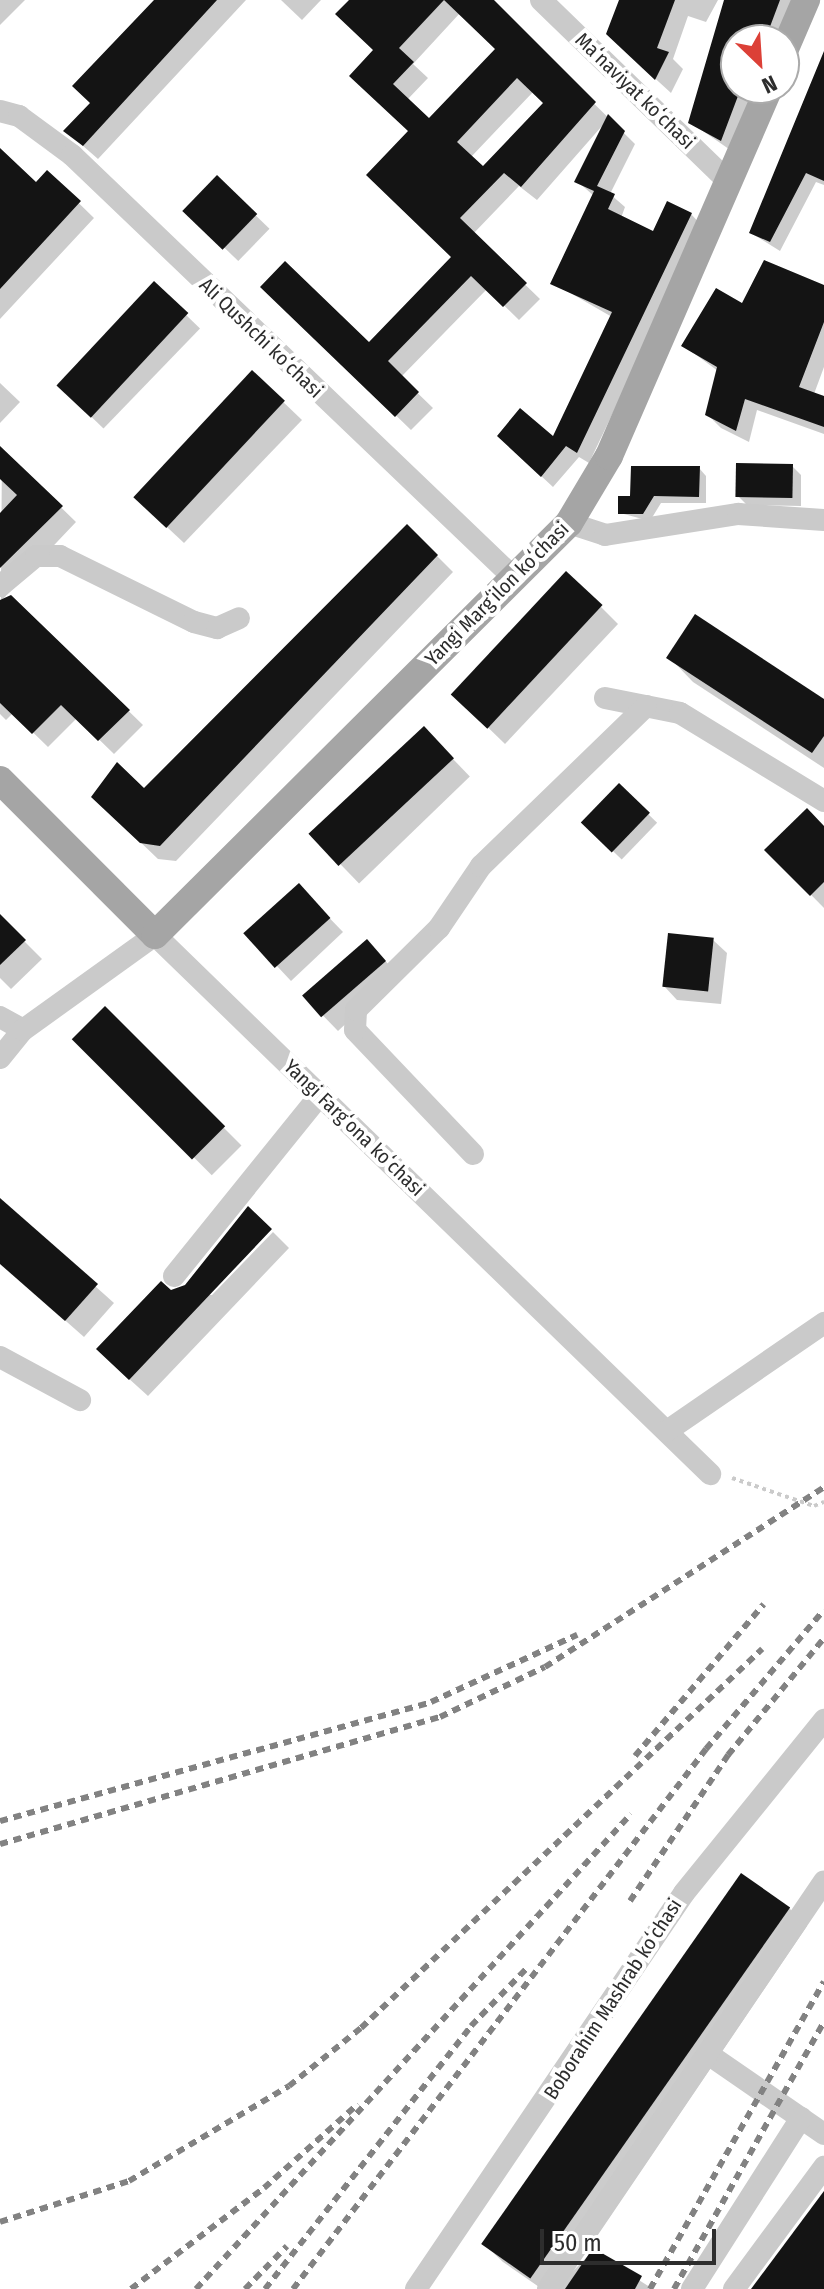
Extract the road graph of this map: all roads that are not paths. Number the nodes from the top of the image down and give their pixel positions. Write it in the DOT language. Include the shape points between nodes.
graph roads {
  1 [pos="541,0"];
  2 [pos="806,0"];
  3 [pos="796,24"];
  4 [pos="762,104"];
  5 [pos="0,111"];
  6 [pos="729,182"];
  7 [pos="824,520"];
  8 [pos="569,523"];
  9 [pos="514,578"];
  10 [pos="0,586"];
  11 [pos="239,618"];
  12 [pos="605,698"];
  13 [pos="646,706"];
  14 [pos="0,780"];
  15 [pos="824,801"];
  16 [pos="155,935"];
  17 [pos="0,1017"];
  18 [pos="23,1030"];
  19 [pos="0,1058"];
  20 [pos="320,1095"];
  21 [pos="473,1154"];
  22 [pos="174,1276"];
  23 [pos="824,1323"];
  24 [pos="0,1357"];
  25 [pos="80,1400"];
  26 [pos="667,1431"];
  27 [pos="710,1474"];
  28 [pos="824,1720"];
  29 [pos="824,1882"];
  30 [pos="708,2054"];
  31 [pos="801,2118"];
  32 [pos="824,2134"];
  33 [pos="824,2167"];
  34 [pos="416,2289"];
  35 [pos="548,2289"];
  36 [pos="692,2289"];
  37 [pos="734,2289"];
  1 -- 6 [label="street, Maʻnaviyat koʻchasi"];
  2 -- 3 [label="main road"];
  4 -- 6 [label="main road, Yangi Margʻilon koʻchasi"];
  5 -- 9 [label="street, Ali Qushchi koʻchasi" via="19,116 72,155"];
  6 -- 8 [label="main road, Yangi Margʻilon koʻchasi" via="609,456"];
  7 -- 8 [label="street" via="738,514 605,535"];
  8 -- 9 [label="main road, Yangi Margʻilon koʻchasi"];
  9 -- 16 [label="main road, Yangi Margʻilon koʻchasi"];
  10 -- 11 [label="street" via="36,556 60,556 194,622 217,628"];
  12 -- 13 [label="street"];
  13 -- 15 [label="street" via="680,713"];
  13 -- 21 [label="street" via="481,866 439,928 356,1010 355,1030"];
  14 -- 16 [label="main road, Yangi Fargʻona koʻchasi"];
  16 -- 18 [label="street"];
  16 -- 20 [label="street, Yangi Fargʻona koʻchasi"];
  17 -- 18 [label="street"];
  18 -- 19 [label="street"];
  20 -- 22 [label="street"];
  20 -- 26 [label="street, Yangi Fargʻona koʻchasi"];
  23 -- 26 [label="street"];
  24 -- 25 [label="street"];
  26 -- 27 [label="street, Yangi Fargʻona koʻchasi"];
  28 -- 34 [label="street, Boborahim Mashrab koʻchasi" via="684,1893"];
  29 -- 30 [label="street"];
  30 -- 31 [label="street"];
  30 -- 35 [label="street"];
  31 -- 32 [label="street"];
  31 -- 36 [label="street"];
  33 -- 37 [label="street"];
}
